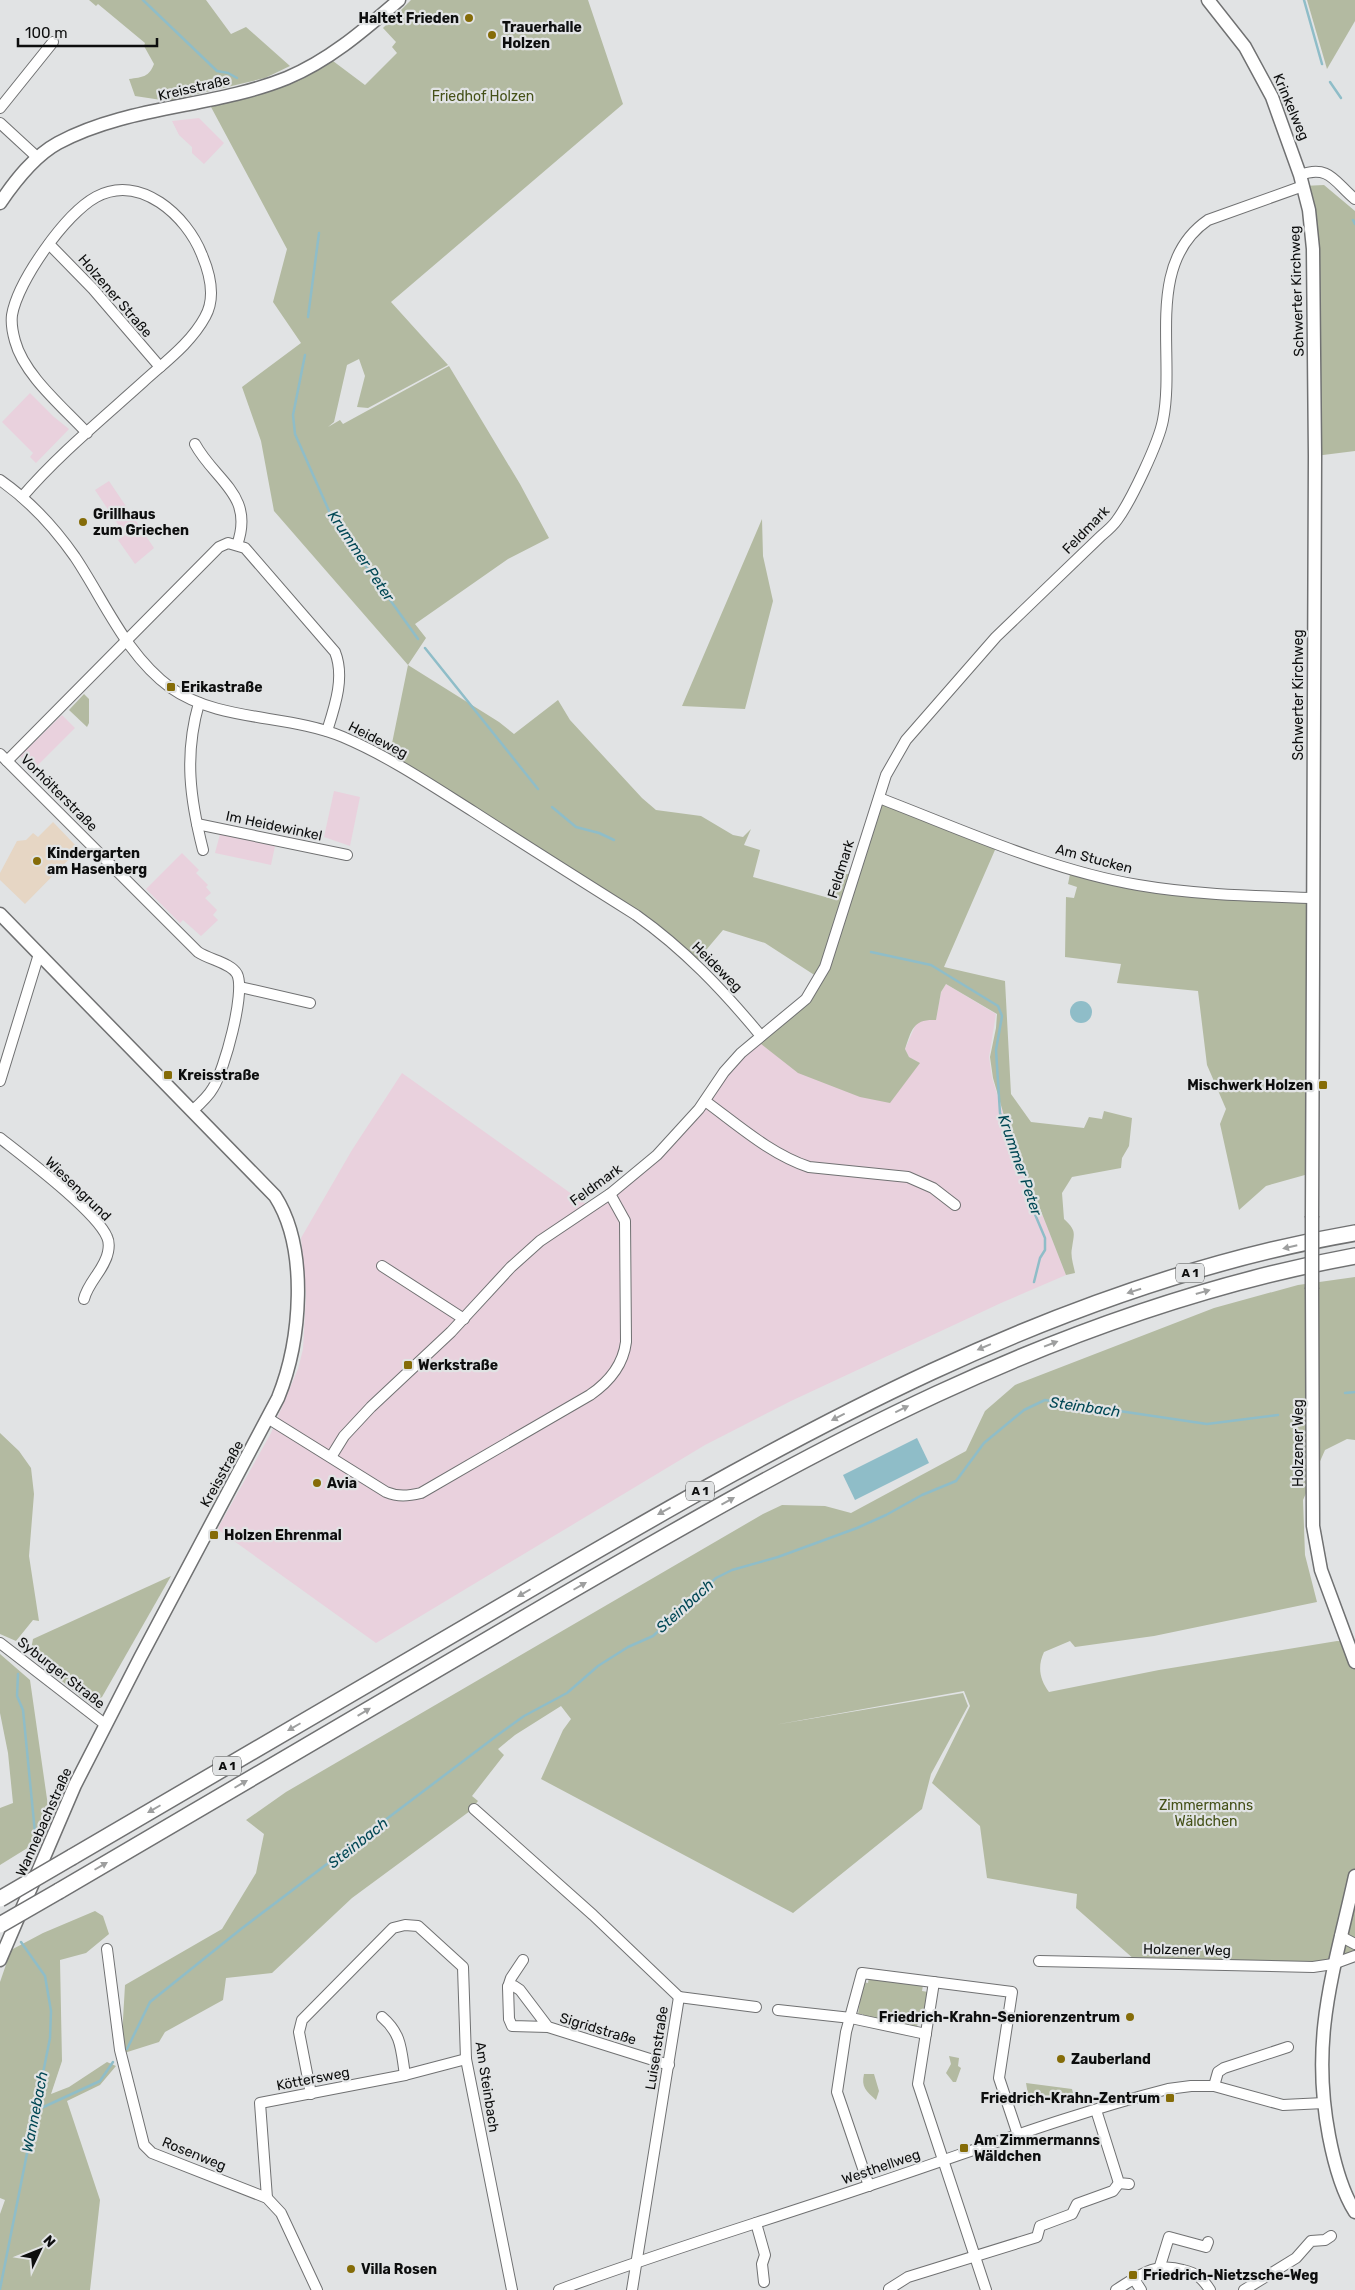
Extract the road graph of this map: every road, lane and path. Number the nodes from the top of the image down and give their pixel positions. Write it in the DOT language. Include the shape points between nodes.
graph roads {
  1 [pos="399,0"];
  2 [pos="1208,0"];
  3 [pos="52,42"];
  4 [pos="0,108"];
  5 [pos="0,123"];
  6 [pos="38,158"];
  7 [pos="1302,181"];
  8 [pos="1355,199"];
  9 [pos="0,202"];
  10 [pos="49,244"];
  11 [pos="160,367"];
  12 [pos="87,432"];
  13 [pos="194,444"];
  14 [pos="0,480"];
  15 [pos="22,497"];
  16 [pos="237,545"];
  17 [pos="126,640"];
  18 [pos="199,703"];
  19 [pos="327,731"];
  20 [pos="3,758"];
  21 [pos="879,798"];
  22 [pos="196,824"];
  23 [pos="203,850"];
  24 [pos="347,855"];
  25 [pos="1313,898"];
  26 [pos="0,914"];
  27 [pos="39,954"];
  28 [pos="240,987"];
  29 [pos="310,1003"];
  30 [pos="761,1036"];
  31 [pos="0,1081"];
  32 [pos="705,1101"];
  33 [pos="192,1111"];
  34 [pos="0,1138"];
  35 [pos="610,1194"];
  36 [pos="955,1205"];
  37 [pos="1312,1216"];
  38 [pos="1355,1233"];
  39 [pos="1355,1256"];
  40 [pos="382,1266"];
  41 [pos="84,1299"];
  42 [pos="464,1318"];
  43 [pos="269,1419"];
  44 [pos="331,1458"];
  45 [pos="0,1643"];
  46 [pos="1355,1662"];
  47 [pos="106,1725"];
  48 [pos="474,1809"];
  49 [pos="1355,1876"];
  50 [pos="0,1899"];
  51 [pos="0,1925"];
  52 [pos="1340,1936"];
  53 [pos="1355,1944"];
  54 [pos="107,1949"];
  55 [pos="1355,1956"];
  56 [pos="0,1960"];
  57 [pos="523,1960"];
  58 [pos="1039,1961"];
  59 [pos="1333,1964"];
  60 [pos="934,1982"];
  61 [pos="508,1987"];
  62 [pos="679,1997"];
  63 [pos="756,2007"];
  64 [pos="778,2010"];
  65 [pos="382,2017"];
  66 [pos="851,2018"];
  67 [pos="548,2027"];
  68 [pos="926,2034"];
  69 [pos="1288,2046"];
  70 [pos="466,2059"];
  71 [pos="669,2065"];
  72 [pos="405,2075"];
  73 [pos="1214,2086"];
  74 [pos="311,2094"];
  75 [pos="1324,2103"];
  76 [pos="1096,2110"];
  77 [pos="1018,2135"];
  78 [pos="944,2160"];
  79 [pos="869,2186"];
  80 [pos="268,2198"];
  81 [pos="1355,2212"];
  82 [pos="756,2223"];
  83 [pos="1331,2236"];
  84 [pos="1208,2242"];
  85 [pos="976,2255"];
  86 [pos="636,2261"];
  87 [pos="1160,2266"];
  88 [pos="1134,2279"];
  89 [pos="764,2282"];
  90 [pos="889,2289"];
  91 [pos="317,2290"];
  92 [pos="512,2290"];
  93 [pos="560,2290"];
  94 [pos="632,2290"];
  95 [pos="986,2290"];
  96 [pos="1116,2290"];
  97 [pos="1141,2290"];
  98 [pos="1210,2290"];
  99 [pos="1244,2290"];
  1 -- 6 [label="main road, Kreisstraße" via="347,44 288,78 214,100 105,124 70,137"];
  2 -- 7 [label="main road, Krinkelweg" via="1255,63 1272,97"];
  3 -- 4 [label="street"];
  5 -- 6 [label="street"];
  6 -- 9 [label="main road, Kreisstraße"];
  7 -- 8 [label="street" via="1309,172 1325,173"];
  7 -- 21 [label="street, Feldmark" via="1208,220 1190,237 1171,270 1169,280 1164,420 1126,506 1102,536 996,637 906,740 890,765"];
  7 -- 25 [label="main road, Schwerter Kirchweg" via="1313,240 1315,284"];
  10 -- 11 [label="street, Holzener Straße" via="93,289"];
  10 -- 11 [label="street" via="84,206 111,192 125,190 154,198 184,224 197,242 205,263 211,288 210,303 201,324"];
  10 -- 12 [label="street" via="29,273 16,301 12,317 15,341 25,365"];
  11 -- 12 [label="street"];
  12 -- 15 [label="street"];
  13 -- 16 [label="street" via="239,503 242,527"];
  14 -- 15 [label="street, Heideweg"];
  15 -- 17 [label="street, Heideweg" via="64,542"];
  16 -- 17 [label="street" via="228,543 219,547"];
  16 -- 19 [label="street" via="245,548 279,585 335,652 340,665 339,682"];
  17 -- 18 [label="street, Heideweg" via="154,675"];
  17 -- 20 [label="street, Vorhölterstraße"];
  18 -- 19 [label="street, Heideweg"];
  18 -- 22 [label="street" via="189,772"];
  19 -- 30 [label="street, Heideweg" via="389,758 636,915 695,963"];
  20 -- 28 [label="street, Vorhölterstraße" via="198,952 232,968"];
  21 -- 25 [label="street, Am Stucken" via="1041,860 1107,878 1180,891"];
  21 -- 30 [label="street, Feldmark" via="822,973 806,999"];
  22 -- 23 [label="street"];
  22 -- 24 [label="street, Im Heidewinkel"];
  25 -- 37 [label="main road, Schwerter Kirchweg"];
  26 -- 27 [label="main road, Kreisstraße"];
  27 -- 31 [label="street"];
  27 -- 33 [label="main road, Kreisstraße"];
  28 -- 29 [label="street"];
  28 -- 33 [label="street" via="230,1046 223,1066 214,1087"];
  30 -- 32 [label="street, Feldmark" via="724,1072"];
  32 -- 35 [label="street, Feldmark" via="657,1155"];
  32 -- 36 [label="street" via="770,1149 796,1163 908,1177 933,1188"];
  33 -- 43 [label="main road, Kreisstraße" via="275,1196 287,1217 297,1268 297,1302 286,1379"];
  34 -- 41 [label="street, Wiesengrund" via="70,1196 107,1237 108,1253"];
  35 -- 42 [label="street, Feldmark" via="526,1253"];
  35 -- 44 [label="street" via="624,1221 626,1342 622,1359 600,1388 421,1494 397,1496 386,1492"];
  37 -- 46 [label="main road, Holzener Weg, bridge" via="1313,1526 1321,1570"];
  38 -- 50 [label="highway, A 1, one-way, bridge" via="1246,1258 1150,1286 1029,1328 911,1380 760,1457 659,1514"];
  51 -- 39 [label="highway, A 1, one-way, bridge" via="670,1533 832,1444 921,1400 1038,1348 1156,1306 1283,1271"];
  40 -- 42 [label="street"];
  42 -- 44 [label="street, Feldmark" via="371,1407 344,1436"];
  43 -- 44 [label="street"];
  43 -- 47 [label="main road, Kreisstraße"];
  45 -- 47 [label="street, Syburger Straße"];
  47 -- 56 [label="main road, Wannebachstraße" via="76,1785"];
  48 -- 62 [label="street, Luisenstraße"];
  49 -- 52 [label="main road"];
  52 -- 53 [label="street"];
  52 -- 59 [label="main road"];
  54 -- 80 [label="street, Rosenweg" via="120,2050 144,2145 152,2153"];
  55 -- 59 [label="street"];
  57 -- 61 [label="street, Sigridstraße"];
  58 -- 59 [label="street, Holzener Weg"];
  59 -- 75 [label="main road" via="1322,2037"];
  60 -- 66 [label="street" via="862,1972"];
  60 -- 68 [label="street"];
  60 -- 77 [label="street" via="1012,1992 999,2078"];
  61 -- 67 [label="street, Sigridstraße" via="520,1990"];
  61 -- 67 [label="street, Sigridstraße" via="508,2019 512,2026"];
  62 -- 63 [label="street"];
  62 -- 71 [label="street, Luisenstraße"];
  64 -- 66 [label="street"];
  65 -- 72 [label="street" via="399,2036"];
  66 -- 68 [label="street"];
  66 -- 79 [label="street" via="846,2032 838,2092"];
  67 -- 71 [label="street, Sigridstraße"];
  68 -- 78 [label="street" via="918,2084"];
  69 -- 73 [label="street" via="1224,2068 1218,2072"];
  70 -- 72 [label="street, Köttersweg"];
  70 -- 74 [label="street, Am Steinbach" via="464,1967 418,1926 404,1925 393,1928 302,2020 299,2032"];
  70 -- 92 [label="street, Am Steinbach"];
  71 -- 86 [label="street, Luisenstraße"];
  72 -- 74 [label="street, Köttersweg"];
  73 -- 75 [label="street, Westhellweg" via="1283,2105"];
  73 -- 76 [label="street, Westhellweg" via="1168,2089"];
  74 -- 80 [label="street, Köttersweg" via="260,2103"];
  75 -- 81 [label="main road" via="1334,2160"];
  76 -- 77 [label="street, Westhellweg"];
  76 -- 85 [label="street" via="1124,2184 1077,2204 1072,2214 1040,2226 1037,2238"];
  77 -- 78 [label="street, Westhellweg"];
  78 -- 79 [label="street, Westhellweg"];
  78 -- 85 [label="street"];
  79 -- 82 [label="street, Westhellweg"];
  80 -- 91 [label="street" via="280,2213"];
  82 -- 86 [label="street, Westhellweg"];
  82 -- 89 [label="street" via="764,2254"];
  83 -- 99 [label="street" via="1311,2241 1296,2258"];
  84 -- 87 [label="street" via="1206,2247 1169,2237"];
  85 -- 90 [label="street" via="908,2277"];
  85 -- 95 [label="street"];
  86 -- 93 [label="street, Westhellweg"];
  86 -- 94 [label="street, Luisenstraße"];
  87 -- 88 [label="street"];
  87 -- 98 [label="street" via="1198,2275"];
  88 -- 96 [label="street"];
  88 -- 97 [label="street"];
}
